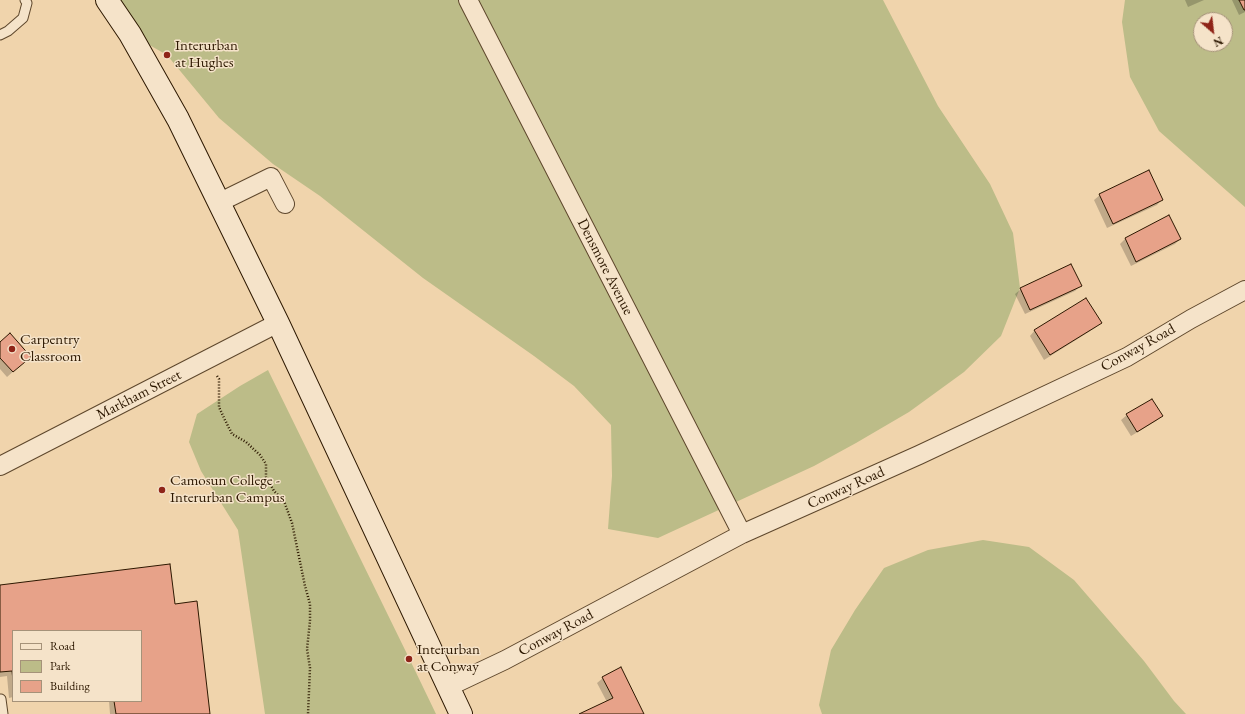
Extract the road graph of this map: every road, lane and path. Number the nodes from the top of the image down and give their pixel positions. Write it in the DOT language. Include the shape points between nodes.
graph roads {
  1 [pos="25,0"];
  2 [pos="107,0"];
  3 [pos="468,0"];
  4 [pos="0,35"];
  5 [pos="218,203"];
  6 [pos="285,204"];
  7 [pos="1245,290"];
  8 [pos="278,323"];
  9 [pos="208,360"];
  10 [pos="0,466"];
  11 [pos="742,534"];
  12 [pos="448,687"];
  13 [pos="1,699"];
  14 [pos="3,714"];
  15 [pos="308,714"];
  16 [pos="461,714"];
  1 -- 4 [label="lane" via="23,18"];
  2 -- 5 [label="main road" via="130,34 178,119"];
  3 -- 11 [label="street, Densmore Avenue"];
  5 -- 6 [label="street" via="271,177"];
  5 -- 8 [label="main road"];
  7 -- 11 [label="street, Conway Road" via="1127,357 919,455"];
  8 -- 9 [label="street, Markham Street"];
  8 -- 12 [label="main road"];
  9 -- 10 [label="street, Markham Street"];
  9 -- 15 [label="path" via="219,379 219,407 232,434 260,455 266,464 266,477 284,501 292,523 310,604 307,649 310,668"];
  11 -- 12 [label="street, Conway Road" via="505,660"];
  12 -- 16 [label="main road"];
  13 -- 14 [label="lane"];
}
